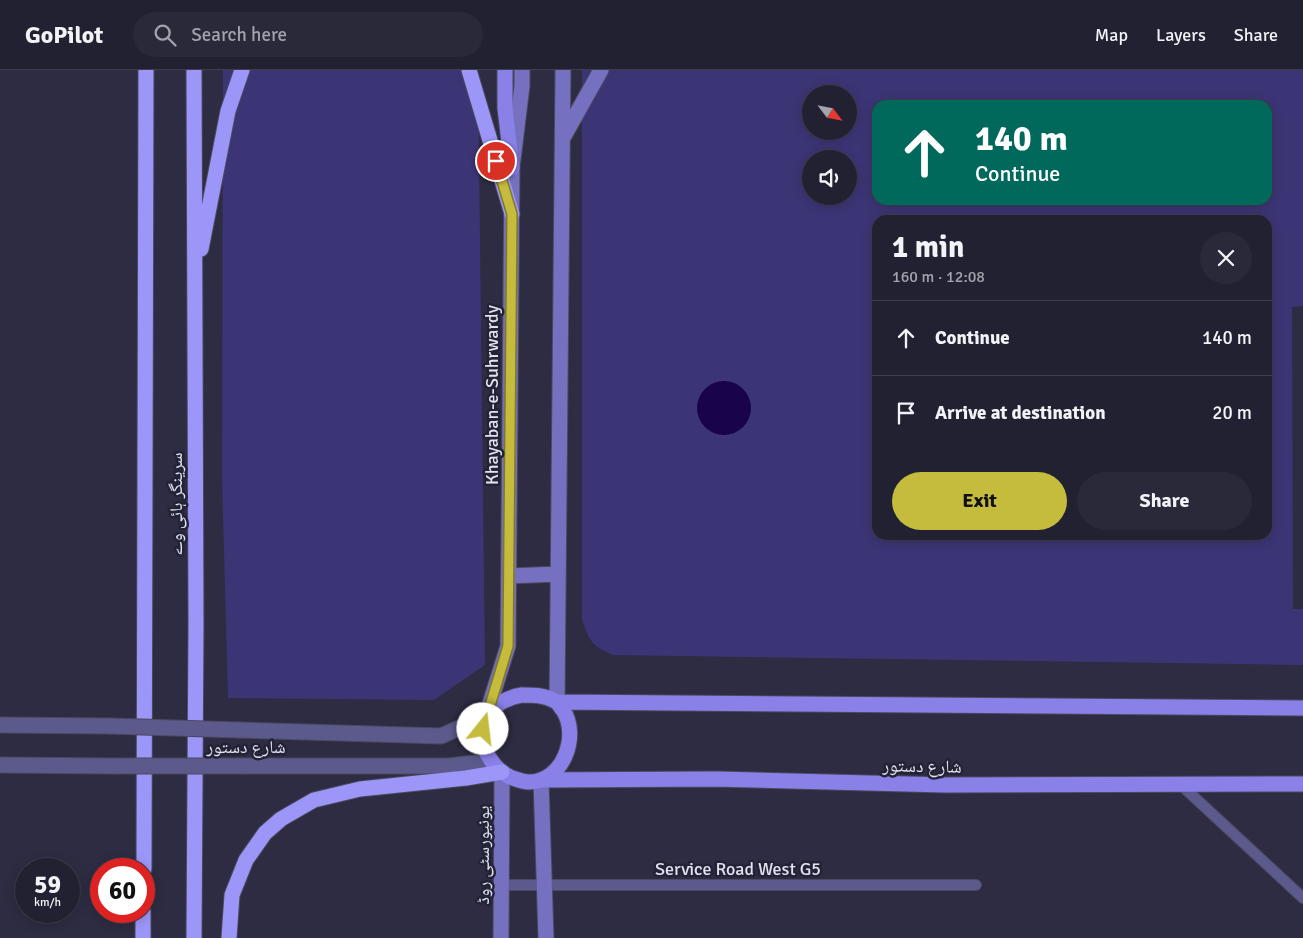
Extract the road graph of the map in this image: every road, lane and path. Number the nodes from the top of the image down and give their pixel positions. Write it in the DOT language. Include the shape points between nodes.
graph roads {
  1 [pos="146,70"];
  2 [pos="194,70"];
  3 [pos="242,70"];
  4 [pos="469,70"];
  5 [pos="505,70"];
  6 [pos="522,70"];
  7 [pos="563,70"];
  8 [pos="601,70"];
  9 [pos="562,139"];
  10 [pos="512,168"];
  11 [pos="512,214"];
  12 [pos="194,282"];
  13 [pos="558,574"];
  14 [pos="510,576"];
  15 [pos="557,702"];
  16 [pos="1303,708"];
  17 [pos="486,716"];
  18 [pos="0,725"];
  19 [pos="0,765"];
  20 [pos="496,767"];
  21 [pos="541,780"];
  22 [pos="1180,784"];
  23 [pos="1303,784"];
  24 [pos="144,858"];
  25 [pos="501,885"];
  26 [pos="545,885"];
  27 [pos="976,886"];
  28 [pos="1303,898"];
  29 [pos="143,923"];
  30 [pos="143,938"];
  31 [pos="194,938"];
  32 [pos="229,938"];
  33 [pos="501,938"];
  34 [pos="546,938"];
  1 -- 24 [label="highway, سرینگر ہائی وے"];
  2 -- 12 [label="highway, سرینگر ہائی وے"];
  3 -- 12 [label="highway" via="228,111"];
  4 -- 11 [label="highway"];
  5 -- 10 [label="main road, Khayaban-e-Suhrwardy" via="505,108"];
  6 -- 10 [label="main road"];
  7 -- 9 [label="main road"];
  8 -- 9 [label="main road"];
  9 -- 13 [label="main road"];
  10 -- 11 [label="main road, Khayaban-e-Suhrwardy"];
  11 -- 14 [label="main road, Khayaban-e-Suhrwardy"];
  12 -- 31 [label="highway, سرینگر ہائی وے"];
  13 -- 14 [label="main road"];
  13 -- 15 [label="main road"];
  14 -- 17 [label="main road, Khayaban-e-Suhrwardy" via="508,646"];
  15 -- 16 [label="main road"];
  15 -- 17 [label="main road" via="541,696 509,697"];
  15 -- 21 [label="main road" via="568,718 570,738 567,753 554,771"];
  17 -- 18 [label="street, شارع دستور, bridge" via="441,736"];
  17 -- 20 [label="main road" via="483,745"];
  19 -- 20 [label="street, شارع دستور, bridge"];
  20 -- 21 [label="main road" via="519,781"];
  20 -- 25 [label="main road, یونیورسٹی روڈ"];
  20 -- 32 [label="highway" via="466,778 360,788 314,800 282,819 265,832 246,860 232,895"];
  21 -- 22 [label="main road, شارع دستور"];
  21 -- 26 [label="main road"];
  22 -- 23 [label="main road, شارع دستور"];
  22 -- 28 [label="lane"];
  25 -- 26 [label="lane, Service Road West G5"];
  25 -- 33 [label="main road, یونیورسٹی روڈ"];
  26 -- 27 [label="lane, Service Road West G5"];
  26 -- 34 [label="main road"];
  29 -- 30 [label="highway"];
}
